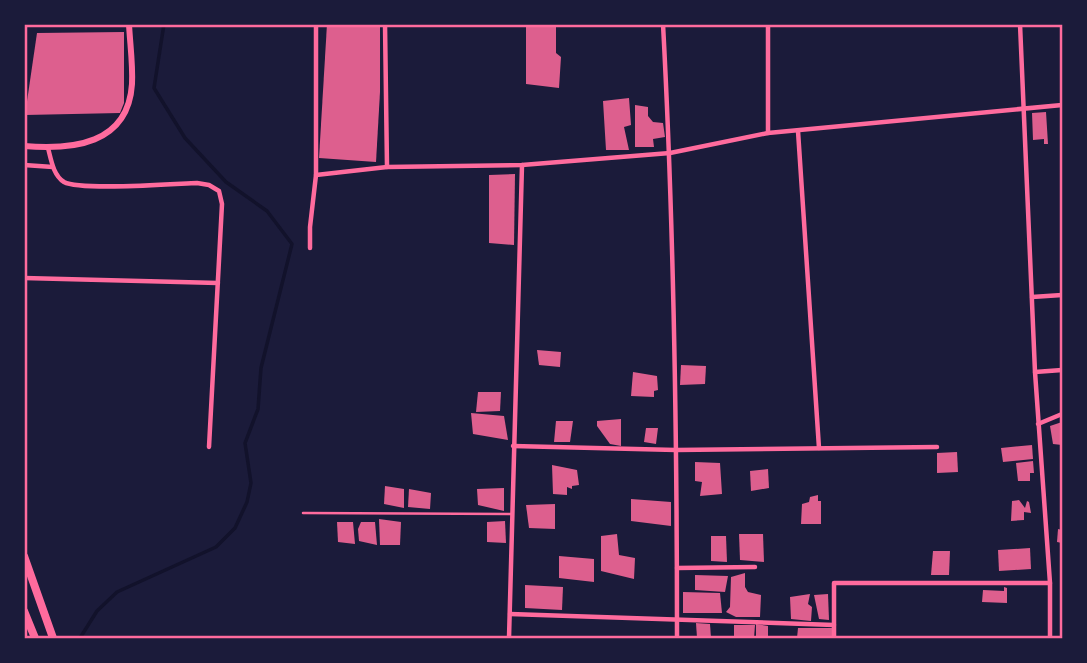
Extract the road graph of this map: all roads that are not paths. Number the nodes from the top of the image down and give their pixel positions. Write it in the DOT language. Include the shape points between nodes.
graph roads {
  1 [pos="128,24"];
  2 [pos="316,24"];
  3 [pos="385,24"];
  4 [pos="663,24"];
  5 [pos="768,24"];
  6 [pos="1020,24"];
  7 [pos="1062,105"];
  8 [pos="1024,107"];
  9 [pos="798,131"];
  10 [pos="768,134"];
  11 [pos="24,146"];
  12 [pos="48,148"];
  13 [pos="670,153"];
  14 [pos="24,165"];
  15 [pos="522,165"];
  16 [pos="53,167"];
  17 [pos="387,167"];
  18 [pos="316,175"];
  19 [pos="310,248"];
  20 [pos="24,278"];
  21 [pos="218,283"];
  22 [pos="1062,295"];
  23 [pos="1032,297"];
  24 [pos="1062,370"];
  25 [pos="1035,372"];
  26 [pos="1062,414"];
  27 [pos="1038,424"];
  28 [pos="209,446"];
  29 [pos="513,446"];
  30 [pos="937,447"];
  31 [pos="819,448"];
  32 [pos="676,450"];
  33 [pos="303,513"];
  34 [pos="512,514"];
  35 [pos="24,556"];
  36 [pos="755,567"];
  37 [pos="677,568"];
  38 [pos="1050,583"];
  39 [pos="24,611"];
  40 [pos="510,614"];
  41 [pos="677,618"];
  42 [pos="834,625"];
  43 [pos="35,639"];
  44 [pos="53,639"];
  45 [pos="509,639"];
  46 [pos="677,639"];
  47 [pos="834,639"];
  48 [pos="1050,639"];
  1 -- 12 [label="street" via="132,86 120,119 93,142"];
  2 -- 18 [label="street"];
  3 -- 17 [label="street"];
  4 -- 13 [label="street"];
  5 -- 10 [label="street"];
  6 -- 8 [label="street"];
  7 -- 8 [label="street"];
  8 -- 9 [label="street"];
  8 -- 23 [label="street"];
  9 -- 10 [label="street"];
  9 -- 31 [label="street"];
  10 -- 13 [label="street"];
  11 -- 12 [label="street"];
  12 -- 16 [label="street"];
  13 -- 15 [label="street"];
  13 -- 32 [label="street"];
  14 -- 16 [label="street"];
  15 -- 17 [label="street"];
  15 -- 29 [label="street"];
  16 -- 21 [label="street" via="64,182 83,186 197,183 219,191"];
  17 -- 18 [label="street"];
  18 -- 19 [label="street"];
  20 -- 21 [label="street"];
  21 -- 28 [label="street"];
  22 -- 23 [label="street"];
  23 -- 25 [label="street"];
  24 -- 25 [label="street"];
  25 -- 27 [label="street"];
  26 -- 27 [label="street"];
  27 -- 38 [label="street"];
  29 -- 32 [label="street"];
  29 -- 34 [label="street"];
  30 -- 31 [label="street"];
  31 -- 32 [label="street"];
  32 -- 37 [label="street"];
  33 -- 34 [label="lane"];
  34 -- 40 [label="street"];
  35 -- 44 [label="highway"];
  36 -- 37 [label="street"];
  37 -- 41 [label="street"];
  38 -- 42 [label="street" via="834,583"];
  38 -- 48 [label="street"];
  39 -- 43 [label="highway"];
  40 -- 41 [label="street"];
  40 -- 45 [label="street"];
  41 -- 42 [label="street"];
  41 -- 46 [label="street"];
  42 -- 47 [label="street"];
}
